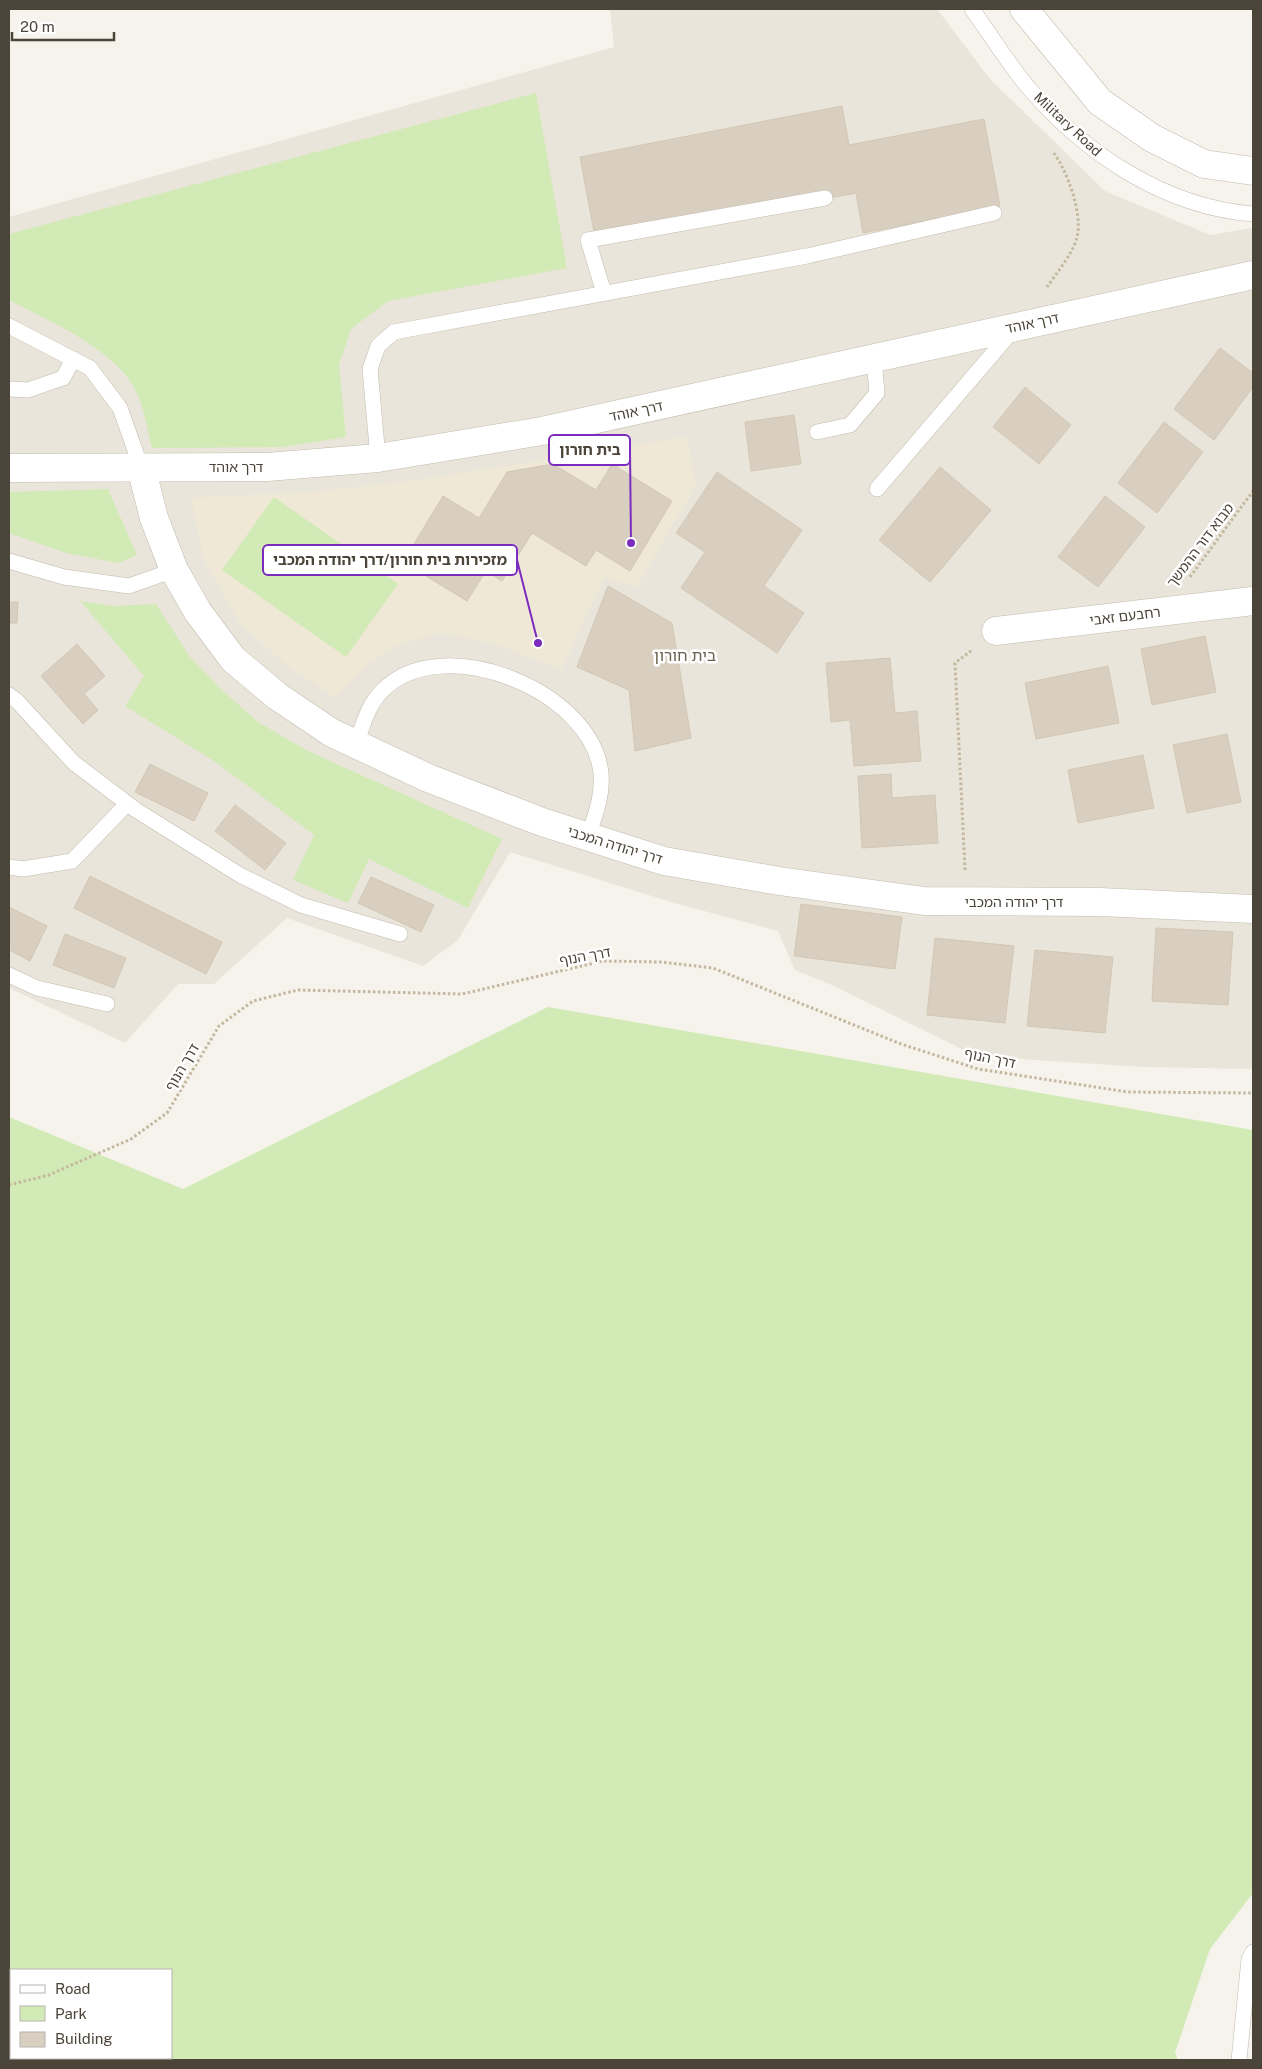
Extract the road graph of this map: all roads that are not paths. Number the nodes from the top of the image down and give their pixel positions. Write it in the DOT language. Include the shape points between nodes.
graph roads {
  1 [pos="972,9"];
  2 [pos="1024,9"];
  3 [pos="1253,171"];
  4 [pos="825,198"];
  5 [pos="994,213"];
  6 [pos="1253,214"];
  7 [pos="1253,275"];
  8 [pos="604,293"];
  9 [pos="9,326"];
  10 [pos="1016,327"];
  11 [pos="874,358"];
  12 [pos="73,359"];
  13 [pos="9,389"];
  14 [pos="817,432"];
  15 [pos="378,458"];
  16 [pos="140,467"];
  17 [pos="9,468"];
  18 [pos="878,488"];
  19 [pos="9,561"];
  20 [pos="174,570"];
  21 [pos="1253,601"];
  22 [pos="996,631"];
  23 [pos="9,695"];
  24 [pos="356,744"];
  25 [pos="127,804"];
  26 [pos="588,836"];
  27 [pos="9,867"];
  28 [pos="1253,909"];
  29 [pos="400,934"];
  30 [pos="9,975"];
  31 [pos="107,1004"];
  32 [pos="1253,1952"];
  33 [pos="1239,2060"];
  1 -- 6 [label="lane, Military Road" via="1027,86 1079,138 1117,167 1176,196 1230,212"];
  2 -- 3 [label="street" via="1100,102 1152,138 1204,164"];
  4 -- 8 [label="lane" via="588,240"];
  5 -- 8 [label="lane" via="807,256"];
  7 -- 10 [label="street, דרך אוהד"];
  8 -- 15 [label="lane" via="394,332 378,346 370,368"];
  9 -- 12 [label="lane"];
  10 -- 11 [label="street, דרך אוהד"];
  10 -- 18 [label="lane"];
  11 -- 14 [label="lane" via="876,393 850,425"];
  11 -- 15 [label="street, דרך אוהד" via="542,431"];
  12 -- 13 [label="lane" via="64,378 28,390"];
  12 -- 16 [label="lane" via="90,368 120,408"];
  15 -- 16 [label="street, דרך אוהד" via="267,467"];
  16 -- 17 [label="street, דרך אוהד"];
  16 -- 20 [label="street, דרך יהודה המכבי" via="154,518"];
  19 -- 20 [label="lane" via="64,577 129,586"];
  20 -- 24 [label="street, דרך יהודה המכבי" via="198,612 233,659 277,696 332,733"];
  21 -- 22 [label="street, רחבעם זאבי"];
  23 -- 25 [label="lane" via="74,763"];
  24 -- 26 [label="street, דרך יהודה המכבי" via="428,778 542,822"];
  24 -- 26 [label="lane" via="367,712 383,690 412,670 446,666 485,670 532,687 571,714 592,743 601,772 601,796"];
  25 -- 27 [label="lane" via="72,861 23,869"];
  25 -- 29 [label="lane" via="240,875 302,905"];
  26 -- 28 [label="street, דרך יהודה המכבי" via="664,861 924,902 1100,902"];
  30 -- 31 [label="lane" via="37,988"];
  32 -- 33 [label="lane" via="1249,1959"];
}
